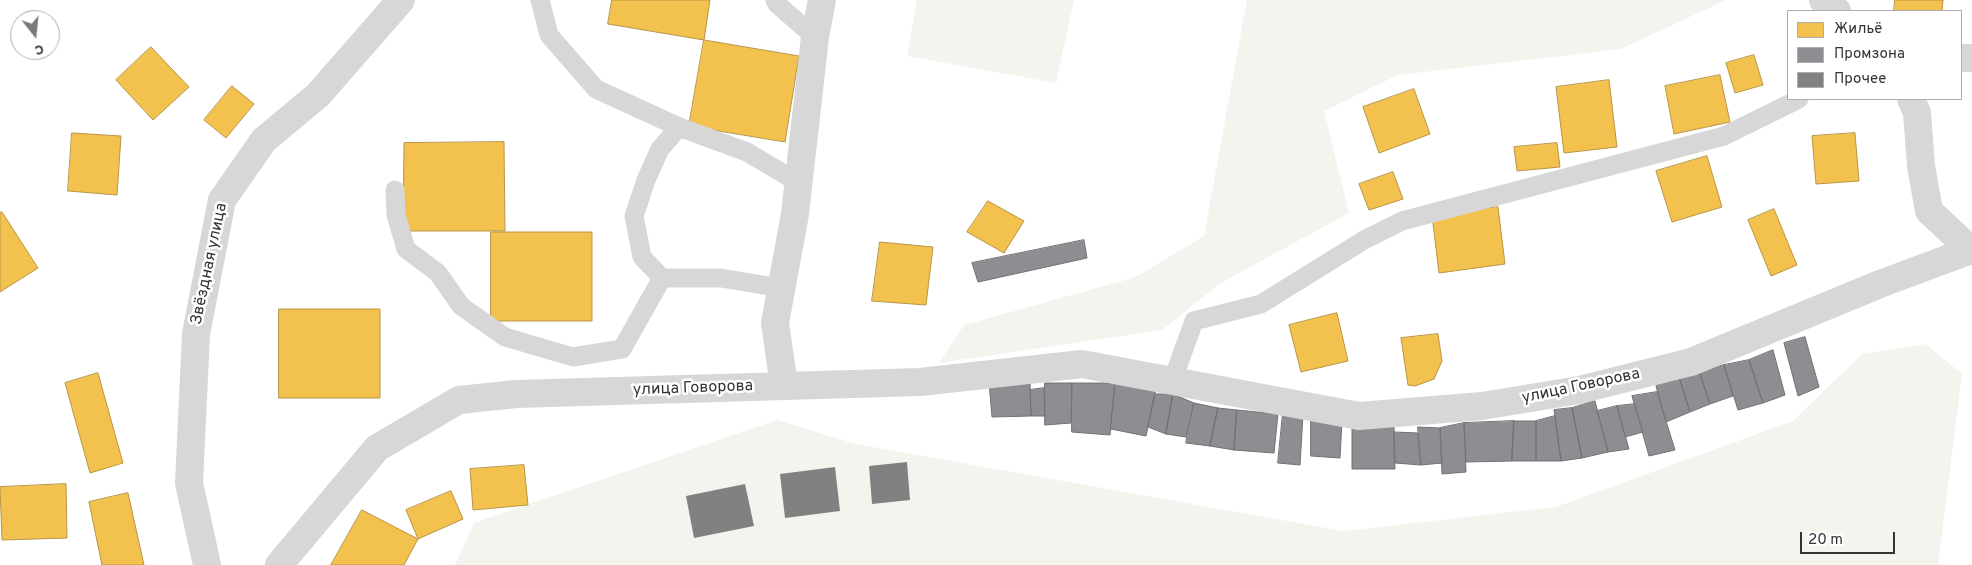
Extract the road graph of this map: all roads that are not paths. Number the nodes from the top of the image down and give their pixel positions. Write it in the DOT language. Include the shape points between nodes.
graph roads {
  1 [pos="401,0"];
  2 [pos="540,0"];
  3 [pos="775,0"];
  4 [pos="822,0"];
  5 [pos="1823,0"];
  6 [pos="1836,10"];
  7 [pos="815,37"];
  8 [pos="1796,100"];
  9 [pos="1910,100"];
  10 [pos="679,127"];
  11 [pos="799,183"];
  12 [pos="395,190"];
  13 [pos="1972,251"];
  14 [pos="662,278"];
  15 [pos="781,288"];
  16 [pos="1172,382"];
  17 [pos="784,386"];
  18 [pos="207,565"];
  19 [pos="279,565"];
  1 -- 18 [label="street, Звёздная улица" via="318,95 264,140 222,200 196,334 189,484"];
  2 -- 10 [label="lane" via="549,35 596,89"];
  3 -- 7 [label="lane"];
  4 -- 7 [label="street"];
  5 -- 6 [label="street"];
  7 -- 11 [label="street"];
  8 -- 16 [label="lane" via="1724,136 1402,221 1364,240 1261,304 1194,321"];
  9 -- 13 [label="street" via="1917,113 1921,166 1930,211"];
  10 -- 11 [label="lane" via="747,152"];
  10 -- 14 [label="lane" via="660,149 634,216 642,257"];
  11 -- 15 [label="street"];
  12 -- 14 [label="lane" via="396,215 406,249 438,272 461,306 504,338 573,357 622,350"];
  13 -- 16 [label="street, улица Говорова" via="1880,284 1691,362 1579,390 1491,405 1359,416"];
  14 -- 15 [label="lane" via="721,278"];
  15 -- 17 [label="street" via="775,323"];
  16 -- 17 [label="street, улица Говорова" via="1082,364 920,382"];
  17 -- 19 [label="street, улица Говорова" via="516,394 459,400 377,448"];
}
